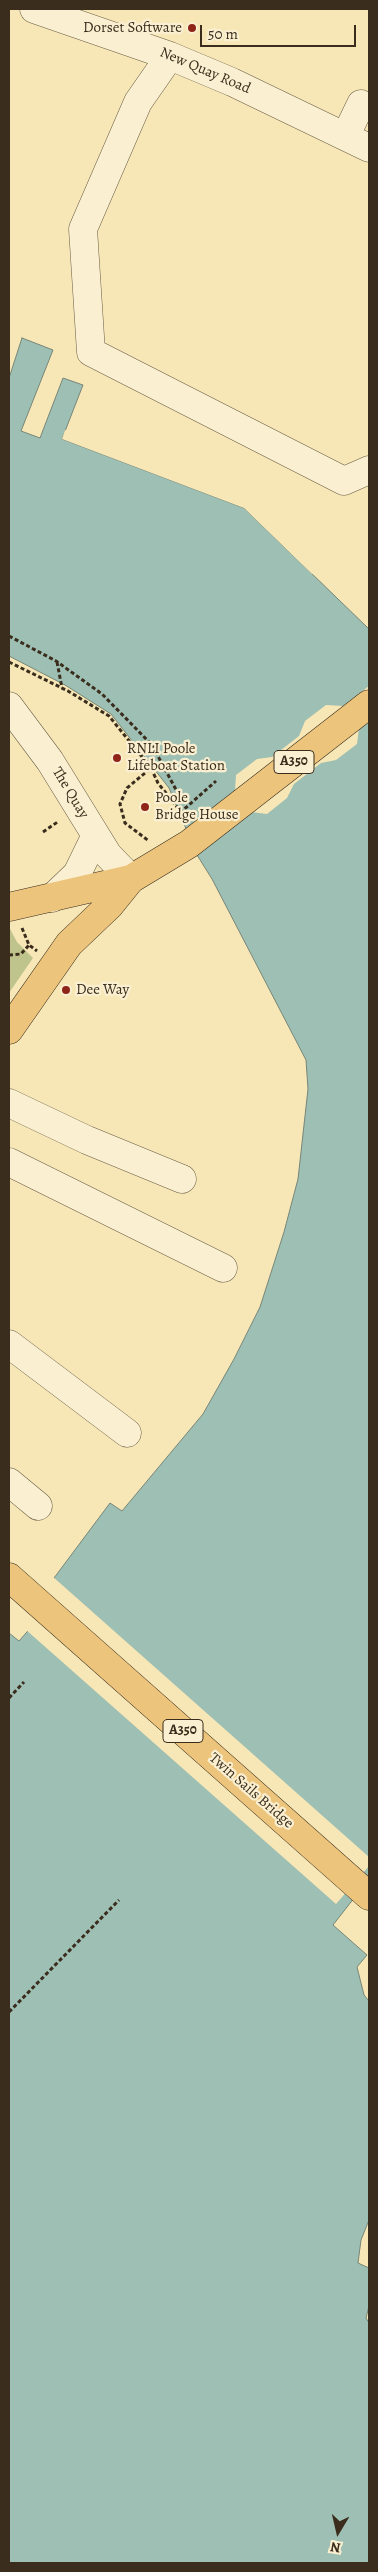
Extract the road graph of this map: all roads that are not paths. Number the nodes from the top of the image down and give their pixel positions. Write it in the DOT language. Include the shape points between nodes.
graph roads {
  1 [pos="34,9"];
  2 [pos="170,56"];
  3 [pos="361,104"];
  4 [pos="346,135"];
  5 [pos="369,148"];
  6 [pos="369,470"];
  7 [pos="369,704"];
  8 [pos="9,706"];
  9 [pos="95,837"];
  10 [pos="131,879"];
  11 [pos="52,898"];
  12 [pos="9,907"];
  13 [pos="75,937"];
  14 [pos="9,1030"];
  15 [pos="9,1103"];
  16 [pos="9,1162"];
  17 [pos="182,1179"];
  18 [pos="223,1268"];
  19 [pos="9,1344"];
  20 [pos="127,1433"];
  21 [pos="9,1482"];
  22 [pos="38,1506"];
  23 [pos="10,1578"];
  24 [pos="362,1889"];
  1 -- 2 [label="street, New Quay Road"];
  2 -- 4 [label="street, New Quay Road"];
  2 -- 6 [label="street" via="138,102 83,229 91,352 344,481"];
  3 -- 4 [label="street"];
  4 -- 5 [label="street, New Quay Road"];
  7 -- 10 [label="highway, A350" via="189,844"];
  8 -- 9 [label="street, The Quay" via="50,761"];
  9 -- 10 [label="street, The Quay"];
  9 -- 11 [label="street" via="77,874"];
  10 -- 11 [label="highway, A350"];
  10 -- 13 [label="highway, A350" via="110,905"];
  11 -- 12 [label="highway, A350"];
  11 -- 13 [label="highway" via="69,912 75,924"];
  13 -- 14 [label="highway, A350"];
  15 -- 17 [label="street" via="87,1140"];
  16 -- 18 [label="street"];
  19 -- 20 [label="street"];
  21 -- 22 [label="street"];
  23 -- 24 [label="highway, Twin Sails Bridge / A350"];
}
